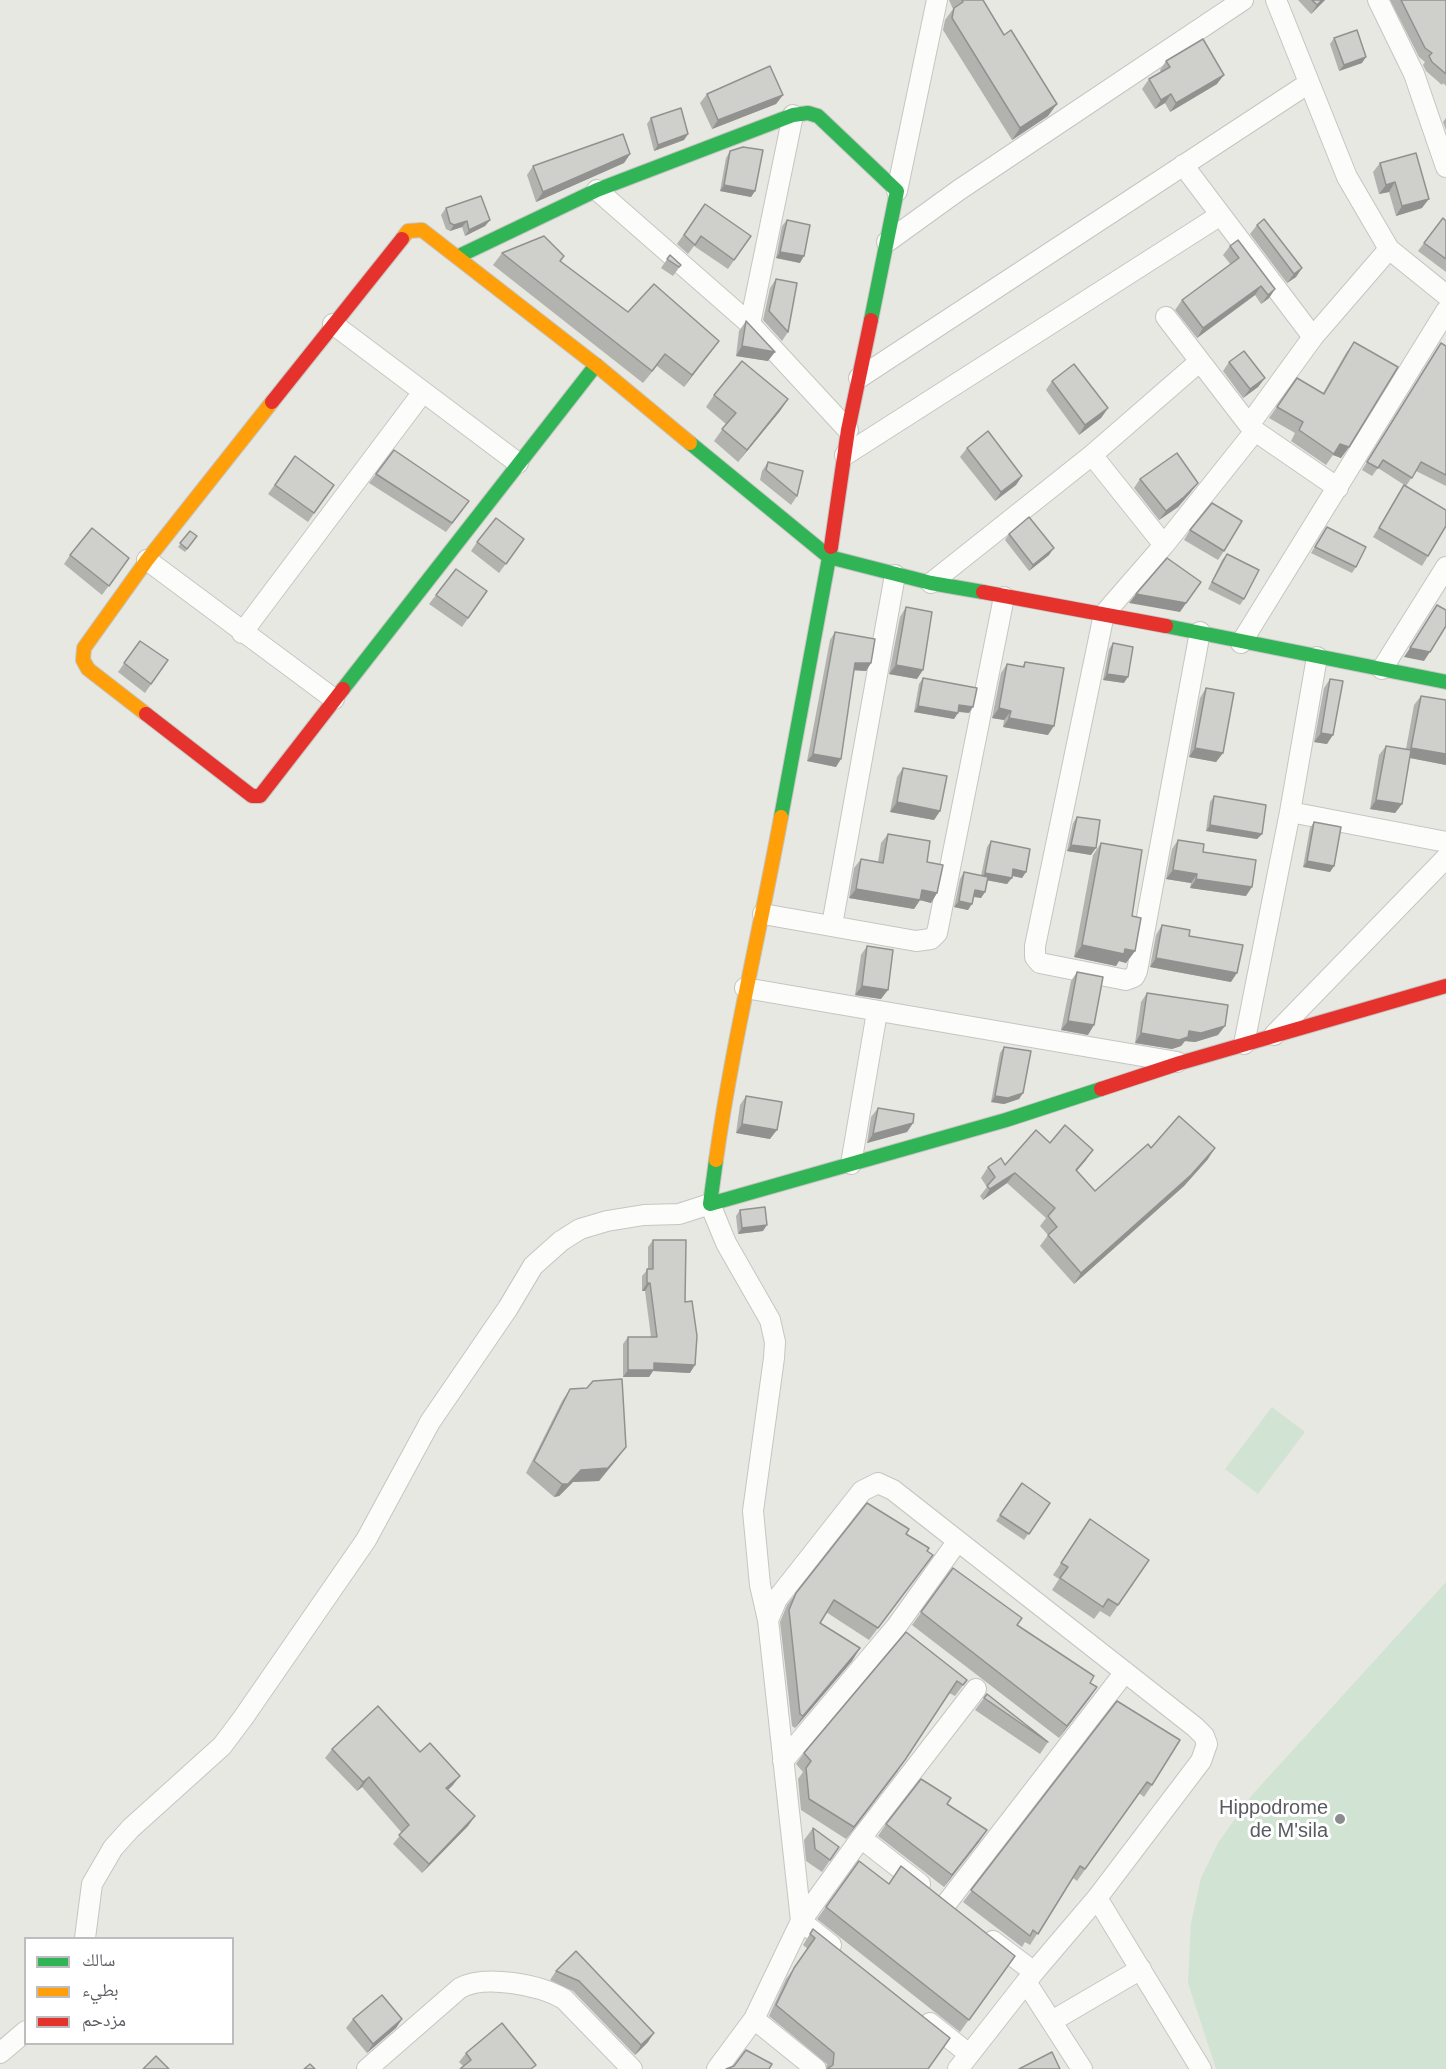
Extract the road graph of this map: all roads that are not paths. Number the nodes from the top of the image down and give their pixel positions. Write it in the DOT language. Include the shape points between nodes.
graph roads {
  1 [pos="937,0"];
  2 [pos="1243,0"];
  3 [pos="1276,0"];
  4 [pos="1378,0"];
  5 [pos="1215,7"];
  6 [pos="1309,83"];
  7 [pos="793,115"];
  8 [pos="1183,165"];
  9 [pos="1446,167"];
  10 [pos="597,190"];
  11 [pos="897,191"];
  12 [pos="1219,216"];
  13 [pos="887,242"];
  14 [pos="1389,249"];
  15 [pos="459,256"];
  16 [pos="1446,295"];
  17 [pos="1446,311"];
  18 [pos="1166,316"];
  19 [pos="333,324"];
  20 [pos="750,324"];
  21 [pos="1313,337"];
  22 [pos="1199,362"];
  23 [pos="596,365"];
  24 [pos="859,378"];
  25 [pos="423,392"];
  26 [pos="1252,428"];
  27 [pos="848,430"];
  28 [pos="844,455"];
  29 [pos="1092,455"];
  30 [pos="518,463"];
  31 [pos="1338,488"];
  32 [pos="1164,545"];
  33 [pos="829,557"];
  34 [pos="147,560"];
  35 [pos="1446,567"];
  36 [pos="895,575"];
  37 [pos="931,583"];
  38 [pos="1004,597"];
  39 [pos="1104,614"];
  40 [pos="1200,632"];
  41 [pos="242,633"];
  42 [pos="1241,643"];
  43 [pos="1317,657"];
  44 [pos="1382,669"];
  45 [pos="1446,682"];
  46 [pos="334,699"];
  47 [pos="1290,812"];
  48 [pos="1446,842"];
  49 [pos="1446,858"];
  50 [pos="763,914"];
  51 [pos="832,925"];
  52 [pos="1446,986"];
  53 [pos="745,988"];
  54 [pos="878,1012"];
  55 [pos="1274,1035"];
  56 [pos="1244,1044"];
  57 [pos="1180,1063"];
  58 [pos="851,1164"];
  59 [pos="710,1204"];
  60 [pos="957,1542"];
  61 [pos="768,1620"];
  62 [pos="896,1627"];
  63 [pos="914,1641"];
  64 [pos="1125,1672"];
  65 [pos="958,1675"];
  66 [pos="976,1689"];
  67 [pos="994,1703"];
  68 [pos="1045,1743"];
  69 [pos="1061,1755"];
  70 [pos="783,1761"];
  71 [pos="861,1838"];
  72 [pos="1097,1898"];
  73 [pos="946,1904"];
  74 [pos="964,1918"];
  75 [pos="801,1921"];
  76 [pos="981,1931"];
  77 [pos="85,1937"];
  78 [pos="847,1958"];
  79 [pos="1141,1969"];
  80 [pos="1030,1977"];
  81 [pos="913,2010"];
  82 [pos="754,2019"];
  83 [pos="1052,2021"];
  84 [pos="24,2033"];
  85 [pos="0,2053"];
  86 [pos="964,2061"];
  87 [pos="367,2069"];
  88 [pos="632,2069"];
  89 [pos="717,2069"];
  90 [pos="816,2069"];
  91 [pos="1082,2069"];
  92 [pos="1201,2069"];
  1 -- 11 [label="street"];
  2 -- 5 [label="street"];
  3 -- 6 [label="street"];
  4 -- 9 [label="street" via="1414,74"];
  5 -- 13 [label="street"];
  6 -- 8 [label="street"];
  6 -- 14 [label="street" via="1347,177"];
  7 -- 10 [label="street"];
  7 -- 11 [label="street" via="818,116"];
  7 -- 20 [label="street"];
  8 -- 12 [label="street"];
  8 -- 24 [label="street"];
  10 -- 15 [label="street"];
  10 -- 20 [label="street"];
  11 -- 13 [label="street"];
  12 -- 21 [label="street"];
  12 -- 28 [label="street"];
  13 -- 24 [label="street"];
  14 -- 16 [label="street"];
  14 -- 21 [label="street"];
  15 -- 19 [label="street" via="422,230 408,231"];
  15 -- 23 [label="street"];
  17 -- 31 [label="street"];
  18 -- 22 [label="street"];
  19 -- 25 [label="street"];
  19 -- 34 [label="street"];
  20 -- 27 [label="street"];
  21 -- 26 [label="street"];
  22 -- 26 [label="street"];
  22 -- 29 [label="street"];
  23 -- 30 [label="street"];
  23 -- 33 [label="street"];
  24 -- 27 [label="street"];
  25 -- 30 [label="street"];
  25 -- 41 [label="street"];
  26 -- 31 [label="street"];
  26 -- 32 [label="street"];
  27 -- 28 [label="street"];
  28 -- 33 [label="street"];
  29 -- 32 [label="street"];
  29 -- 37 [label="street"];
  30 -- 46 [label="street"];
  31 -- 42 [label="street"];
  32 -- 39 [label="street"];
  33 -- 36 [label="street"];
  33 -- 50 [label="street"];
  34 -- 41 [label="street"];
  34 -- 46 [label="street" via="84,648 83,660 88,669 252,796 260,796"];
  35 -- 44 [label="street"];
  36 -- 37 [label="street"];
  36 -- 51 [label="street"];
  37 -- 38 [label="street"];
  38 -- 39 [label="street"];
  38 -- 51 [label="street" via="937,933 931,939 916,941"];
  39 -- 40 [label="street"];
  39 -- 40 [label="street" via="1034,954 1040,963 1085,973 1126,980 1137,971"];
  40 -- 42 [label="street"];
  41 -- 46 [label="street"];
  42 -- 43 [label="street"];
  43 -- 44 [label="street"];
  43 -- 47 [label="street"];
  44 -- 45 [label="street"];
  47 -- 48 [label="street"];
  47 -- 56 [label="street"];
  49 -- 55 [label="street"];
  50 -- 51 [label="street"];
  50 -- 53 [label="street"];
  52 -- 55 [label="street"];
  53 -- 54 [label="street"];
  53 -- 59 [label="street"];
  54 -- 57 [label="street"];
  54 -- 58 [label="street"];
  55 -- 56 [label="street"];
  56 -- 57 [label="street"];
  57 -- 58 [label="street" via="1006,1120"];
  58 -- 59 [label="street"];
  59 -- 61 [label="street" via="773,1330 774,1358 753,1511 760,1585"];
  59 -- 77 [label="street" via="691,1211 644,1215 579,1229 533,1266 430,1422 366,1540 243,1718 222,1746 112,1848 92,1884"];
  60 -- 61 [label="street" via="886,1485 869,1486 777,1599"];
  60 -- 62 [label="street"];
  60 -- 64 [label="street"];
  61 -- 70 [label="street"];
  62 -- 63 [label="street"];
  62 -- 70 [label="street"];
  64 -- 69 [label="street"];
  64 -- 72 [label="street" via="1200,1731 1206,1752"];
  65 -- 66 [label="street"];
  66 -- 67 [label="street"];
  66 -- 71 [label="street"];
  68 -- 69 [label="street"];
  69 -- 73 [label="street"];
  70 -- 75 [label="street"];
  71 -- 73 [label="street"];
  71 -- 75 [label="street"];
  72 -- 79 [label="street"];
  72 -- 80 [label="street"];
  73 -- 74 [label="street"];
  75 -- 78 [label="street"];
  75 -- 82 [label="street"];
  76 -- 80 [label="street"];
  79 -- 83 [label="street"];
  79 -- 92 [label="street"];
  80 -- 83 [label="street"];
  80 -- 86 [label="street"];
  81 -- 86 [label="street"];
  82 -- 89 [label="street"];
  82 -- 90 [label="street"];
  83 -- 91 [label="street"];
  84 -- 85 [label="street"];
  87 -- 88 [label="street" via="471,1982 552,1992"];
}
